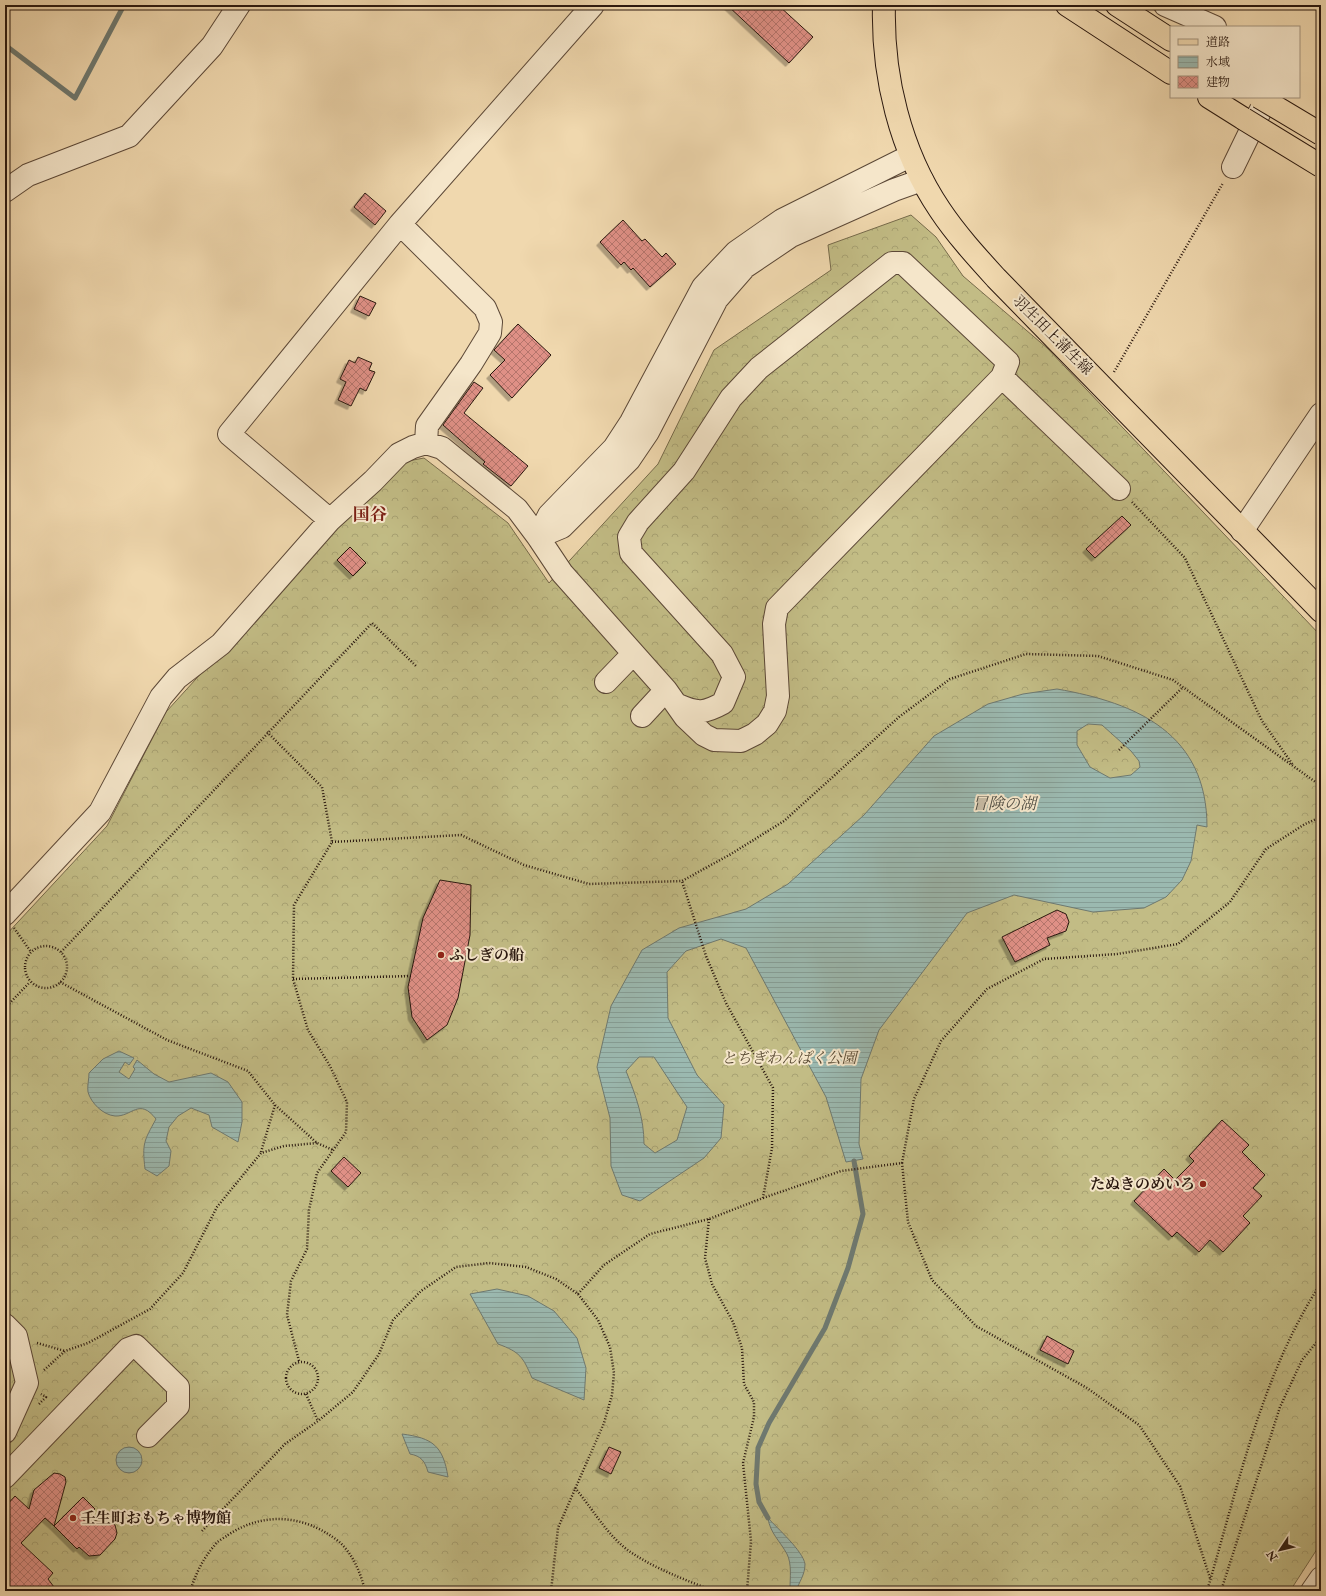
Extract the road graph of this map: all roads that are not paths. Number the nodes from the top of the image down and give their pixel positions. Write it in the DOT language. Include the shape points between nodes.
graph roads {
  1 [pos="239,5"];
  2 [pos="593,5"];
  3 [pos="884,5"];
  4 [pos="1067,5"];
  5 [pos="1117,5"];
  6 [pos="1165,5"];
  7 [pos="1213,26"];
  8 [pos="1170,39"];
  9 [pos="1170,72"];
  10 [pos="1211,98"];
  11 [pos="1261,98"];
  12 [pos="1266,98"];
  13 [pos="1321,134"];
  14 [pos="910,156"];
  15 [pos="1233,166"];
  16 [pos="1321,166"];
  17 [pos="922,180"];
  18 [pos="5,191"];
  19 [pos="400,224"];
  20 [pos="1002,377"];
  21 [pos="1321,414"];
  22 [pos="426,443"];
  23 [pos="1120,489"];
  24 [pos="330,520"];
  25 [pos="1242,531"];
  26 [pos="538,537"];
  27 [pos="1321,611"];
  28 [pos="633,654"];
  29 [pos="606,682"];
  30 [pos="672,698"];
  31 [pos="642,716"];
  32 [pos="9,921"];
  33 [pos="10,1330"];
  34 [pos="5,1432"];
  35 [pos="148,1436"];
  36 [pos="5,1477"];
  37 [pos="1321,1578"];
  38 [pos="1312,1591"];
  1 -- 18 [label="street" via="212,46 128,136 28,175"];
  2 -- 19 [label="street"];
  3 -- 14 [label="main road, 羽生田上蒲生線" via="883,37 888,75"];
  4 -- 9 [label="main road"];
  5 -- 8 [label="main road"];
  6 -- 7 [label="street"];
  10 -- 16 [label="main road, bridge"];
  11 -- 13 [label="main road, bridge"];
  12 -- 15 [label="street"];
  14 -- 17 [label="main road, 羽生田上蒲生線"];
  14 -- 26 [label="street" via="782,220 736,252 703,287 631,422 614,448 549,515"];
  17 -- 25 [label="main road, 羽生田上蒲生線" via="939,210 966,246"];
  17 -- 26 [label="street" via="791,236 746,267 717,299 648,432 629,460 562,527"];
  19 -- 22 [label="street" via="485,308 491,322 490,333 472,364 427,426"];
  19 -- 24 [label="street" via="229,434"];
  20 -- 23 [label="street"];
  20 -- 30 [label="street" via="777,608 774,624 778,696 775,711 767,724 741,741 714,740 704,735 685,717"];
  20 -- 30 [label="street" via="1008,362 903,263 892,263 759,368 731,398 684,471 638,522 629,537 631,553 722,654 734,677 723,703 708,711 692,711"];
  21 -- 25 [label="street"];
  22 -- 24 [label="street" via="399,454 374,481"];
  22 -- 26 [label="street" via="442,448 517,509"];
  24 -- 32 [label="street" via="222,644 177,678 161,696 100,812"];
  25 -- 27 [label="main road, 羽生田上蒲生線"];
  26 -- 28 [label="street" via="562,573"];
  28 -- 29 [label="street"];
  28 -- 30 [label="street"];
  30 -- 31 [label="street"];
  33 -- 34 [label="street" via="27,1383"];
  35 -- 36 [label="street" via="178,1406 178,1387 136,1346 128,1349"];
  37 -- 38 [label="street"];
}
